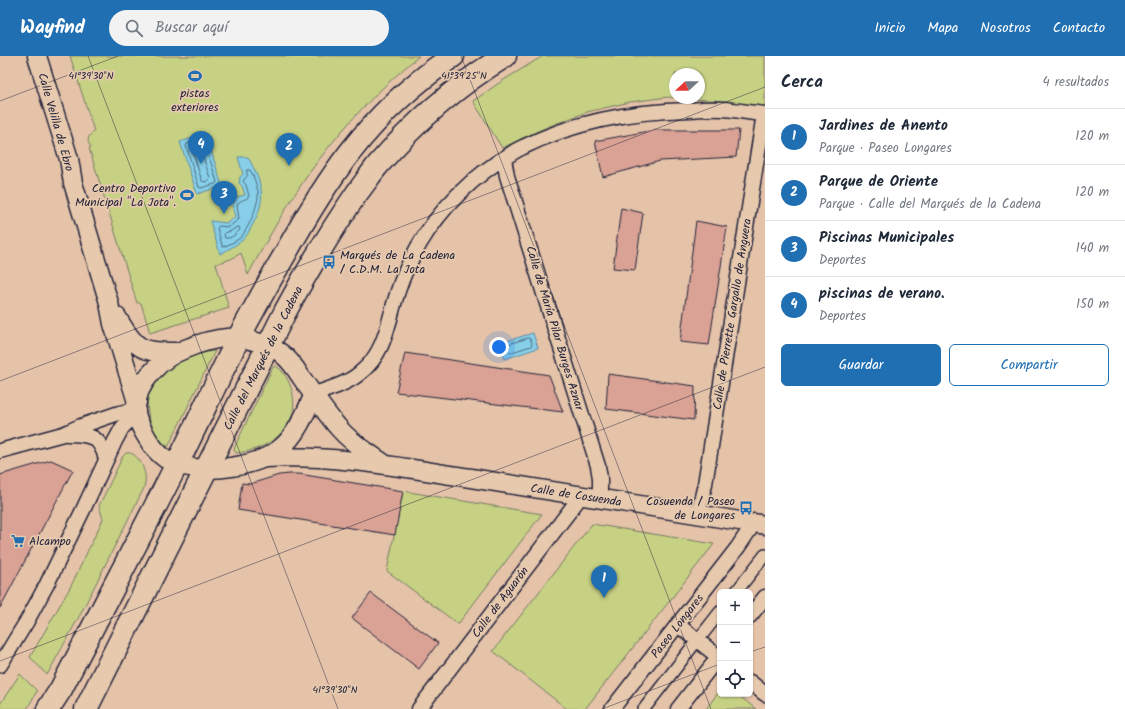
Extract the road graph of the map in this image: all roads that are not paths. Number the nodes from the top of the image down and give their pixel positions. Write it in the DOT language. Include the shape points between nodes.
graph roads {
  1 [pos="37,56"];
  2 [pos="452,56"];
  3 [pos="505,56"];
  4 [pos="765,114"];
  5 [pos="504,159"];
  6 [pos="109,303"];
  7 [pos="239,337"];
  8 [pos="268,346"];
  9 [pos="178,352"];
  10 [pos="314,394"];
  11 [pos="136,408"];
  12 [pos="63,434"];
  13 [pos="0,451"];
  14 [pos="266,458"];
  15 [pos="106,460"];
  16 [pos="177,464"];
  17 [pos="386,465"];
  18 [pos="207,468"];
  19 [pos="581,496"];
  20 [pos="600,498"];
  21 [pos="698,514"];
  22 [pos="755,523"];
  23 [pos="765,555"];
  24 [pos="738,589"];
  25 [pos="765,597"];
  26 [pos="753,612"];
  27 [pos="717,616"];
  28 [pos="678,625"];
  29 [pos="702,635"];
  30 [pos="692,648"];
  31 [pos="717,655"];
  32 [pos="717,660"];
  33 [pos="0,665"];
  34 [pos="753,684"];
  35 [pos="765,694"];
  36 [pos="48,709"];
  37 [pos="86,709"];
  38 [pos="419,709"];
  39 [pos="612,709"];
  40 [pos="644,709"];
  41 [pos="678,709"];
  1 -- 6 [label="street, Calle Velilla de Ebro"];
  2 -- 7 [label="main road" via="408,91 351,150 298,232"];
  3 -- 8 [label="main road, Calle del Marqués de la Cadena" via="455,91 413,128 376,167 312,261"];
  4 -- 5 [label="street" via="723,109 637,113 551,135 521,148"];
  4 -- 21 [label="street, Calle de Pierrette Gargallo de Anguera"];
  5 -- 10 [label="street" via="464,188 427,232 409,262 383,342 371,362 356,376"];
  5 -- 20 [label="street, Calle de María Pilar Burges Aznar" via="507,176 598,466"];
  6 -- 9 [label="street, Calle Velilla de Ebro" via="135,344 150,352"];
  6 -- 11 [label="street, Calle Velilla de Ebro"];
  7 -- 8 [label="street, Calle de Cosuenda"];
  7 -- 9 [label="street" via="227,337"];
  7 -- 16 [label="main road"];
  8 -- 10 [label="street, Calle de Cosuenda" via="289,360"];
  8 -- 18 [label="main road, Calle del Marqués de la Cadena"];
  9 -- 11 [label="street" via="150,374 142,387"];
  10 -- 14 [label="street" via="291,439"];
  10 -- 17 [label="street, Calle de Cosuenda" via="344,434"];
  11 -- 12 [label="street"];
  11 -- 15 [label="street" via="122,428"];
  11 -- 16 [label="street, Calle Velilla de Ebro" via="138,421 155,449"];
  12 -- 13 [label="street"];
  12 -- 15 [label="street" via="90,436 102,447"];
  14 -- 17 [label="street, Calle de Cosuenda" via="312,457"];
  14 -- 18 [label="street" via="244,464"];
  15 -- 33 [label="street" via="47,584"];
  16 -- 18 [label="street"];
  16 -- 36 [label="main road" via="61,689"];
  17 -- 19 [label="street, Calle de Cosuenda"];
  18 -- 37 [label="main road, Calle del Marqués de la Cadena"];
  19 -- 20 [label="street, Calle de Cosuenda"];
  19 -- 38 [label="street, Calle de Aguarón"];
  20 -- 21 [label="street, Calle de Cosuenda"];
  21 -- 22 [label="street, Calle de Cosuenda"];
  22 -- 28 [label="street, Paseo Longares"];
  23 -- 24 [label="street"];
  25 -- 26 [label="street"];
  27 -- 29 [label="street"];
  28 -- 31 [label="street"];
  28 -- 39 [label="street, Paseo Longares"];
  30 -- 40 [label="street, Paseo Longares"];
  32 -- 41 [label="street"];
  34 -- 35 [label="street"];
}
